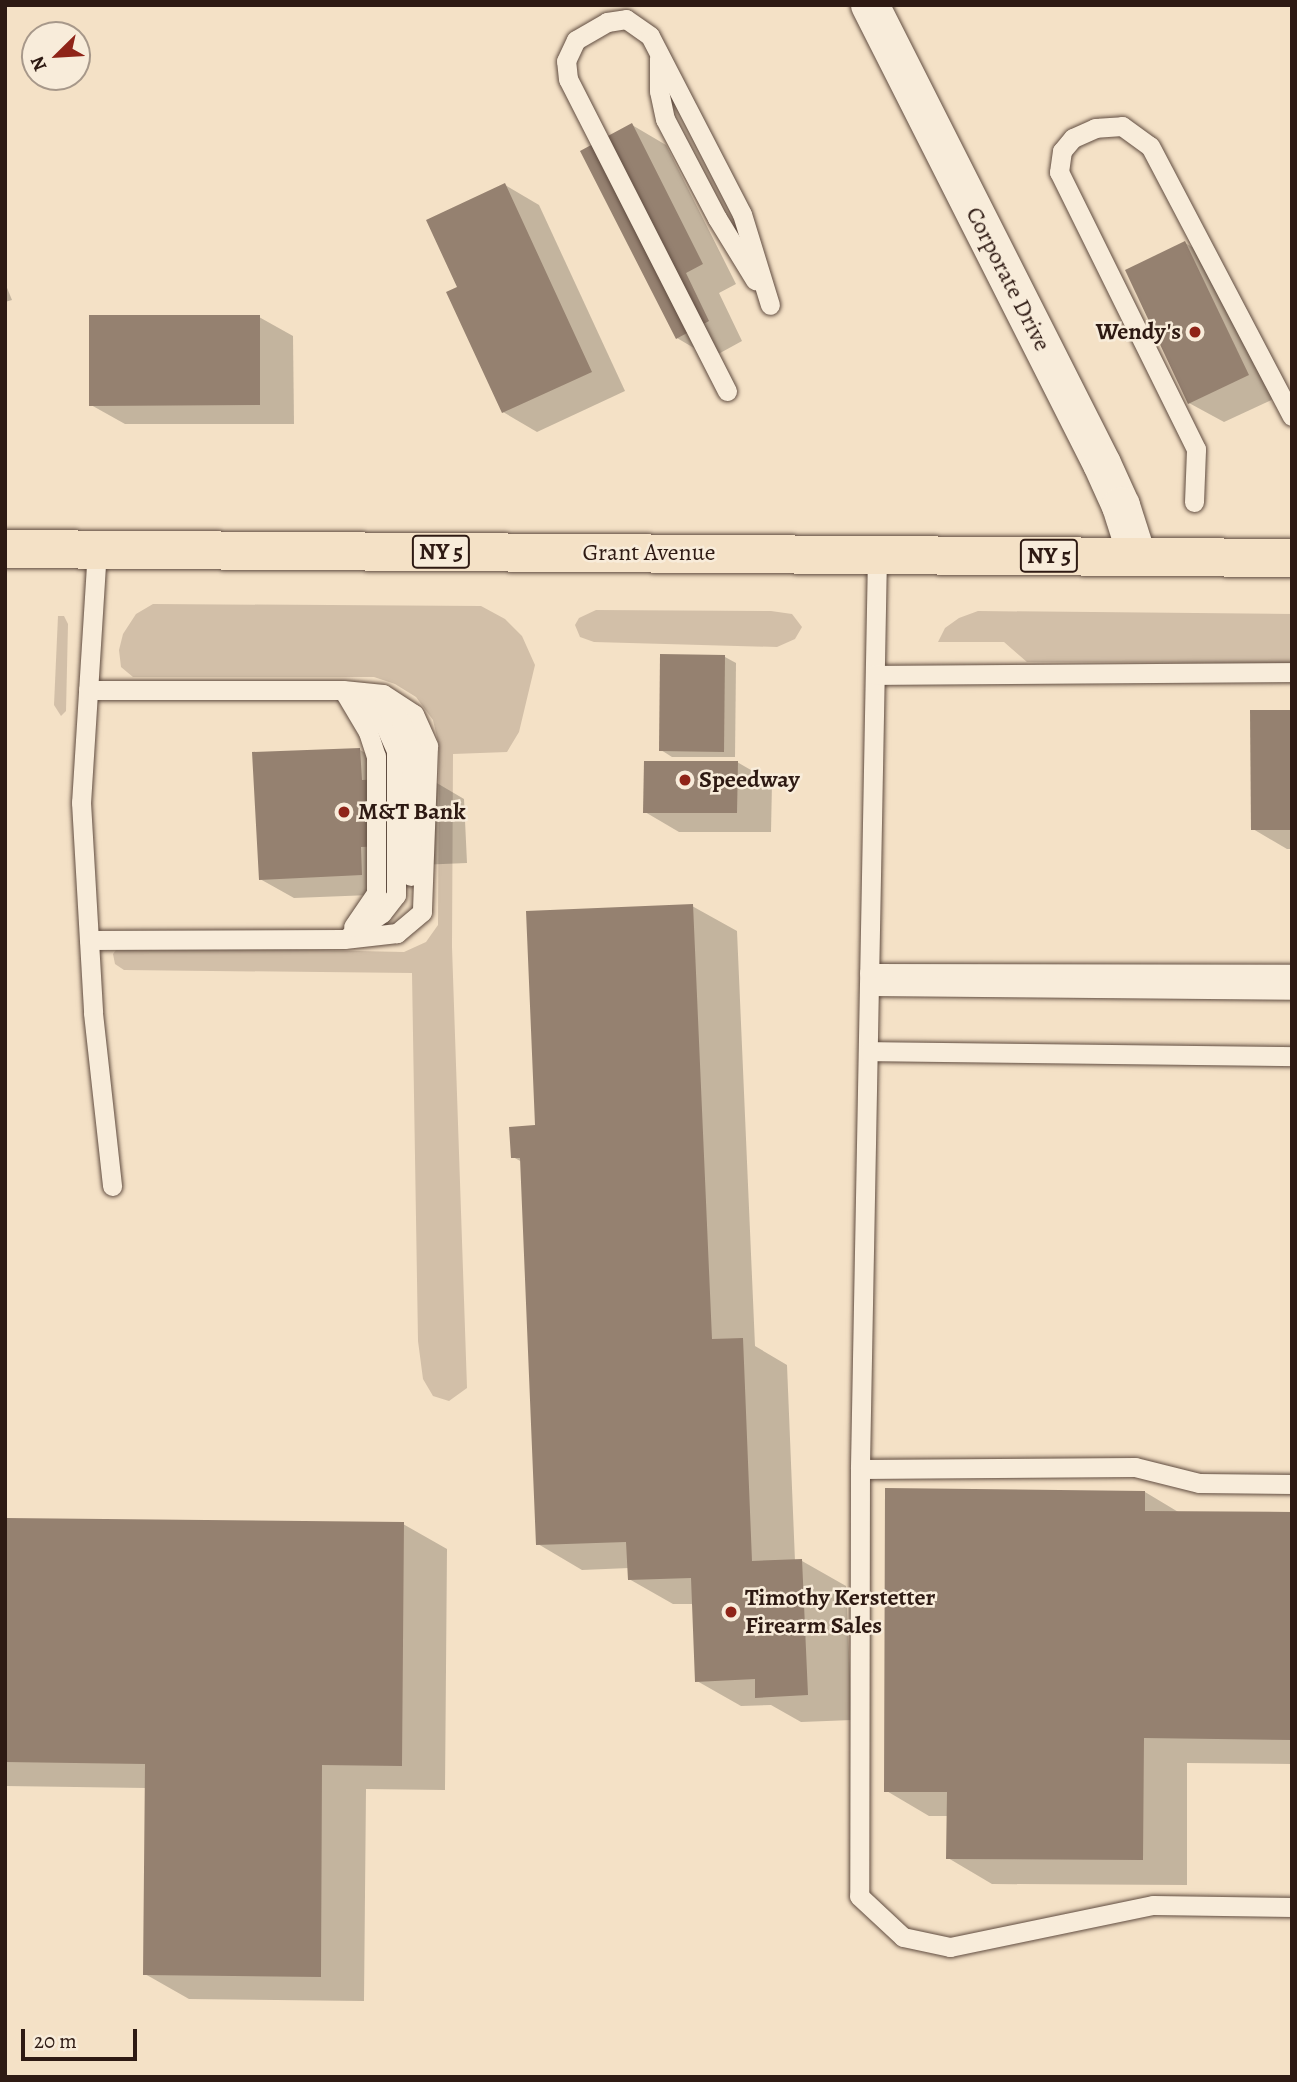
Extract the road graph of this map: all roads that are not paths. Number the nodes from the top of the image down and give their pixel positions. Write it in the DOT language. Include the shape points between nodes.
graph roads {
  1 [pos="870,5"];
  2 [pos="770,305"];
  3 [pos="727,391"];
  4 [pos="1292,416"];
  5 [pos="1194,502"];
  6 [pos="5,549"];
  7 [pos="97,549"];
  8 [pos="877,555"];
  9 [pos="1137,556"];
  10 [pos="1292,558"];
  11 [pos="1292,672"];
  12 [pos="875,675"];
  13 [pos="88,690"];
  14 [pos="343,690"];
  15 [pos="344,939"];
  16 [pos="89,940"];
  17 [pos="1292,974"];
  18 [pos="869,979"];
  19 [pos="1292,990"];
  20 [pos="868,1051"];
  21 [pos="1292,1056"];
  22 [pos="112,1186"];
  23 [pos="860,1469"];
  24 [pos="1292,1484"];
  25 [pos="1292,1907"];
  1 -- 9 [label="street, Corporate Drive" via="1102,464"];
  2 -- 3 [label="lane" via="742,214 650,36 626,19 607,22 576,40 566,61 568,79"];
  4 -- 5 [label="lane" via="1150,146 1122,126 1094,128 1073,138 1062,151 1059,172 1196,449"];
  6 -- 7 [label="highway, Grant Avenue / NY 5"];
  7 -- 8 [label="highway, Grant Avenue / NY 5"];
  7 -- 13 [label="lane"];
  8 -- 9 [label="highway, Grant Avenue / NY 5"];
  8 -- 12 [label="lane"];
  9 -- 10 [label="highway, Grant Avenue / NY 5"];
  11 -- 12 [label="lane"];
  12 -- 18 [label="lane"];
  13 -- 14 [label="lane"];
  13 -- 16 [label="lane" via="82,802"];
  14 -- 15 [label="lane" via="369,707 385,726 396,751 396,895 382,913"];
  14 -- 15 [label="lane" via="383,694 414,714 428,746 422,912 397,933"];
  15 -- 16 [label="lane"];
  16 -- 22 [label="lane"];
  17 -- 18 [label="lane"];
  18 -- 19 [label="lane"];
  18 -- 20 [label="lane"];
  20 -- 21 [label="lane"];
  20 -- 23 [label="lane"];
  23 -- 24 [label="lane" via="1135,1467 1199,1483"];
  23 -- 25 [label="lane" via="859,1896 903,1937 950,1947 1153,1905"];
}
